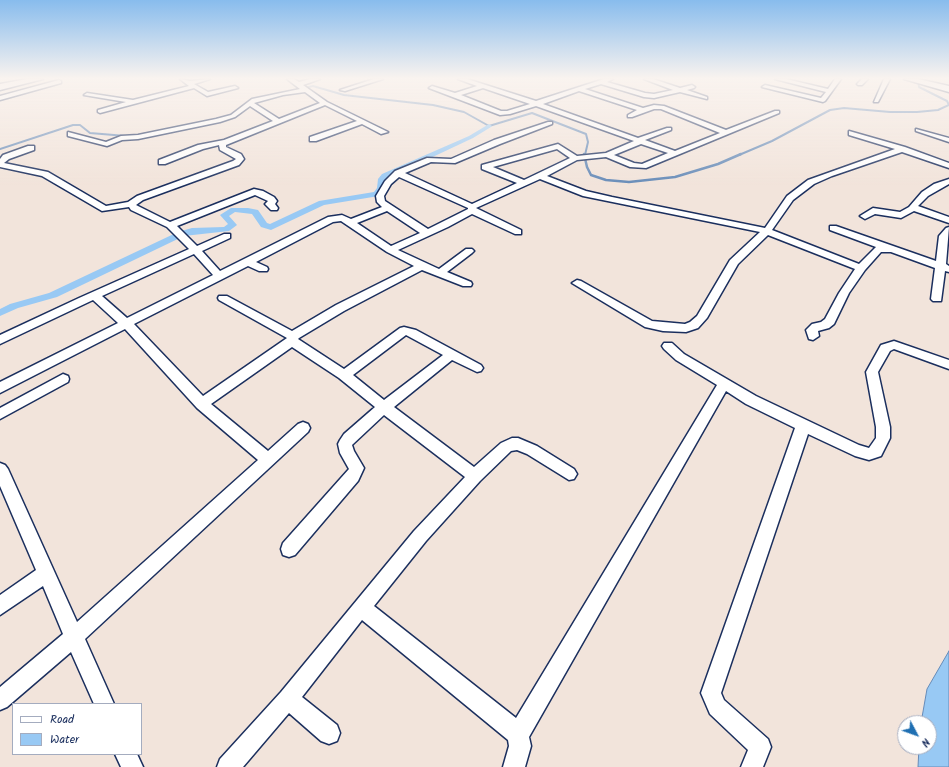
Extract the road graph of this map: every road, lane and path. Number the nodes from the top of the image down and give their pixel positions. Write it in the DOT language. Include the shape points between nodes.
graph roads {
  1 [pos="235,115"];
  2 [pos="268,115"];
  3 [pos="294,115"];
  4 [pos="347,115"];
  5 [pos="568,115"];
  6 [pos="681,115"];
  7 [pos="770,115"];
  8 [pos="278,121"];
  9 [pos="361,122"];
  10 [pos="550,123"];
  11 [pos="669,129"];
  12 [pos="918,130"];
  13 [pos="384,132"];
  14 [pos="852,132"];
  15 [pos="727,133"];
  16 [pos="71,134"];
  17 [pos="314,139"];
  18 [pos="949,140"];
  19 [pos="640,141"];
  20 [pos="224,142"];
  21 [pos="31,148"];
  22 [pos="902,149"];
  23 [pos="674,153"];
  24 [pos="607,155"];
  25 [pos="462,157"];
  26 [pos="577,158"];
  27 [pos="162,162"];
  28 [pos="0,164"];
  29 [pos="479,164"];
  30 [pos="949,166"];
  31 [pos="398,173"];
  32 [pos="540,176"];
  33 [pos="949,181"];
  34 [pos="525,184"];
  35 [pos="936,186"];
  36 [pos="949,190"];
  37 [pos="131,204"];
  38 [pos="274,208"];
  39 [pos="388,208"];
  40 [pos="914,208"];
  41 [pos="472,209"];
  42 [pos="865,216"];
  43 [pos="949,220"];
  44 [pos="350,222"];
  45 [pos="170,225"];
  46 [pos="833,228"];
  47 [pos="949,230"];
  48 [pos="767,231"];
  49 [pos="518,232"];
  50 [pos="427,233"];
  51 [pos="227,236"];
  52 [pos="281,244"];
  53 [pos="887,248"];
  54 [pos="195,250"];
  55 [pos="291,250"];
  56 [pos="390,250"];
  57 [pos="469,251"];
  58 [pos="248,262"];
  59 [pos="422,266"];
  60 [pos="861,268"];
  61 [pos="945,268"];
  62 [pos="263,269"];
  63 [pos="440,273"];
  64 [pos="220,277"];
  65 [pos="577,283"];
  66 [pos="467,284"];
  67 [pos="94,295"];
  68 [pos="223,298"];
  69 [pos="937,299"];
  70 [pos="126,323"];
  71 [pos="813,336"];
  72 [pos="293,339"];
  73 [pos="0,340"];
  74 [pos="668,346"];
  75 [pos="452,354"];
  76 [pos="949,365"];
  77 [pos="477,368"];
  78 [pos="344,375"];
  79 [pos="63,379"];
  80 [pos="724,384"];
  81 [pos="0,388"];
  82 [pos="202,404"];
  83 [pos="384,407"];
  84 [pos="0,414"];
  85 [pos="803,426"];
  86 [pos="303,428"];
  87 [pos="268,460"];
  88 [pos="0,469"];
  89 [pos="569,474"];
  90 [pos="475,476"];
  91 [pos="289,549"];
  92 [pos="47,573"];
  93 [pos="0,606"];
  94 [pos="362,608"];
  95 [pos="75,636"];
  96 [pos="288,698"];
  97 [pos="0,700"];
  98 [pos="104,703"];
  99 [pos="329,733"];
  100 [pos="518,735"];
  101 [pos="126,755"];
  102 [pos="132,767"];
  103 [pos="228,767"];
  104 [pos="514,767"];
  105 [pos="752,767"];
  1 -- 16 [label="street" via="218,121 121,138 107,144"];
  2 -- 8 [label="street"];
  3 -- 8 [label="street"];
  4 -- 9 [label="street"];
  5 -- 19 [label="street"];
  6 -- 15 [label="street"];
  7 -- 15 [label="street"];
  8 -- 20 [label="street"];
  9 -- 13 [label="street"];
  9 -- 17 [label="street"];
  10 -- 25 [label="street"];
  11 -- 19 [label="street"];
  12 -- 18 [label="street"];
  14 -- 22 [label="street"];
  15 -- 23 [label="street"];
  19 -- 23 [label="street"];
  19 -- 24 [label="street"];
  20 -- 27 [label="street" via="201,147"];
  20 -- 37 [label="street" via="223,148 240,159 236,163 140,198"];
  21 -- 28 [label="street" via="6,157"];
  22 -- 30 [label="street"];
  22 -- 48 [label="street" via="811,182 790,198"];
  23 -- 24 [label="street" via="647,165 638,166"];
  24 -- 26 [label="street"];
  25 -- 29 [label="street"];
  25 -- 31 [label="street" via="448,162 430,160"];
  26 -- 29 [label="street" via="558,146"];
  26 -- 32 [label="street"];
  28 -- 37 [label="street" via="45,174 105,209"];
  29 -- 34 [label="street"];
  31 -- 39 [label="street" via="380,196 381,202"];
  31 -- 41 [label="street"];
  32 -- 34 [label="street"];
  32 -- 48 [label="street" via="583,193"];
  33 -- 35 [label="street"];
  34 -- 41 [label="street"];
  35 -- 36 [label="street"];
  35 -- 40 [label="street" via="912,206"];
  37 -- 45 [label="street" via="134,208"];
  38 -- 45 [label="street" via="269,204 273,201 272,198 254,192"];
  39 -- 44 [label="street"];
  39 -- 50 [label="street"];
  40 -- 42 [label="street" via="901,215 874,211"];
  40 -- 43 [label="street"];
  41 -- 49 [label="street"];
  41 -- 50 [label="street"];
  44 -- 52 [label="street" via="342,218 331,219"];
  44 -- 56 [label="street"];
  45 -- 54 [label="street"];
  46 -- 53 [label="street"];
  47 -- 61 [label="street" via="944,236"];
  48 -- 60 [label="street"];
  48 -- 65 [label="street" via="734,262 701,318 686,328 649,324"];
  50 -- 56 [label="street"];
  51 -- 54 [label="street"];
  52 -- 55 [label="street"];
  52 -- 58 [label="street"];
  53 -- 60 [label="street" via="878,250"];
  53 -- 61 [label="street"];
  54 -- 64 [label="street"];
  54 -- 67 [label="street"];
  56 -- 59 [label="street"];
  57 -- 63 [label="street"];
  58 -- 62 [label="street"];
  58 -- 64 [label="street"];
  59 -- 63 [label="street"];
  59 -- 72 [label="street" via="340,308"];
  60 -- 71 [label="street" via="844,293 830,321 812,330"];
  61 -- 69 [label="street"];
  63 -- 66 [label="street"];
  64 -- 70 [label="street"];
  67 -- 70 [label="street"];
  67 -- 73 [label="street"];
  68 -- 72 [label="street"];
  70 -- 81 [label="street"];
  70 -- 82 [label="street"];
  72 -- 78 [label="street" via="312,356"];
  72 -- 82 [label="street"];
  74 -- 80 [label="street" via="680,357"];
  75 -- 77 [label="street"];
  75 -- 78 [label="street" via="404,331"];
  75 -- 83 [label="street"];
  76 -- 85 [label="street" via="894,345 885,348 872,372 883,427 883,438 876,452 869,454 854,450"];
  78 -- 83 [label="street"];
  79 -- 84 [label="street"];
  80 -- 85 [label="street"];
  80 -- 100 [label="street"];
  82 -- 87 [label="street"];
  83 -- 90 [label="street"];
  83 -- 91 [label="street" via="345,444 347,453 357,468 353,476"];
  85 -- 105 [label="street" via="711,693 717,707 760,747"];
  86 -- 87 [label="street"];
  87 -- 95 [label="street"];
  88 -- 92 [label="street"];
  89 -- 90 [label="street" via="532,450 512,444"];
  90 -- 94 [label="street" via="420,536"];
  92 -- 93 [label="street"];
  92 -- 95 [label="street"];
  94 -- 96 [label="street"];
  94 -- 100 [label="street" via="508,724"];
  95 -- 97 [label="street"];
  95 -- 98 [label="street"];
  96 -- 99 [label="street"];
  96 -- 103 [label="street"];
  100 -- 104 [label="street" via="520,746"];
  101 -- 102 [label="street"];
}
